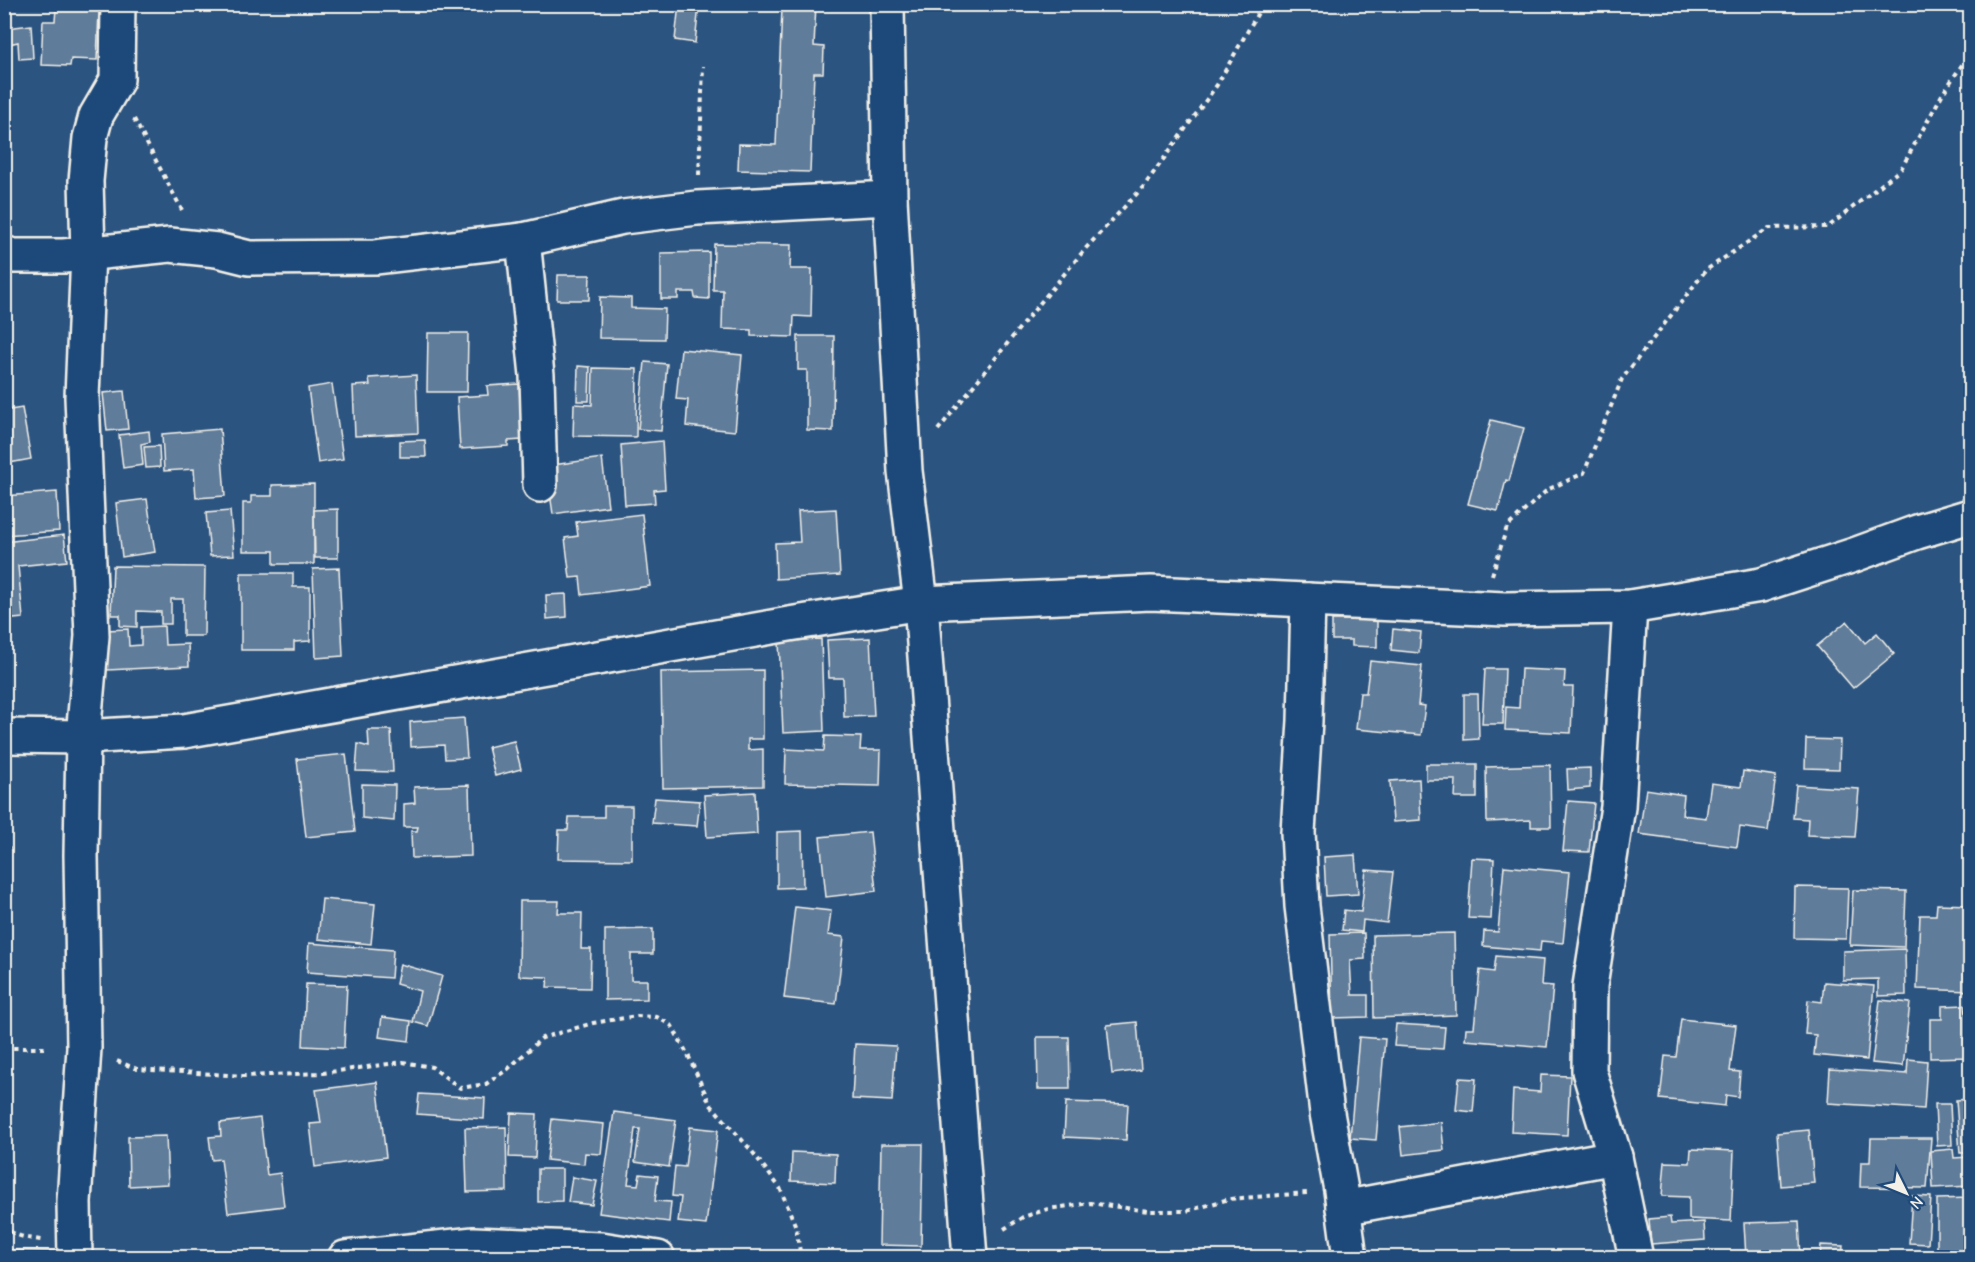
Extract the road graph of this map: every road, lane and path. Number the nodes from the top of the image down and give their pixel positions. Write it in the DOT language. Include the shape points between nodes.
graph roads {
  1 [pos="118,4"];
  2 [pos="887,4"];
  3 [pos="1263,4"];
  4 [pos="1971,53"];
  5 [pos="703,66"];
  6 [pos="117,80"];
  7 [pos="890,198"];
  8 [pos="697,208"];
  9 [pos="523,240"];
  10 [pos="217,250"];
  11 [pos="4,253"];
  12 [pos="88,253"];
  13 [pos="905,471"];
  14 [pos="540,485"];
  15 [pos="1971,516"];
  16 [pos="1308,600"];
  17 [pos="921,603"];
  18 [pos="1482,607"];
  19 [pos="1630,607"];
  20 [pos="4,736"];
  21 [pos="83,736"];
  22 [pos="4,1048"];
  23 [pos="84,1048"];
  24 [pos="1615,1157"];
  25 [pos="1342,1199"];
  26 [pos="970,1254"];
  27 [pos="75,1257"];
  28 [pos="345,1257"];
  29 [pos="658,1257"];
  30 [pos="801,1257"];
  31 [pos="1350,1257"];
  32 [pos="1636,1257"];
  1 -- 6 [label="street"];
  2 -- 7 [label="street"];
  3 -- 13 [label="path" via="1217,85 1144,186 1048,293"];
  4 -- 18 [label="path" via="1943,93 1901,170 1828,227 1769,228 1706,270 1622,378 1584,473 1547,490 1507,527"];
  5 -- 8 [label="path"];
  6 -- 10 [label="path" via="138,130 183,212"];
  6 -- 12 [label="street" via="96,116 90,138 86,181"];
  7 -- 8 [label="street"];
  7 -- 13 [label="street"];
  8 -- 9 [label="street" via="623,217"];
  9 -- 10 [label="street" via="375,256 249,258"];
  9 -- 14 [label="street" via="537,375"];
  10 -- 12 [label="street" via="170,245"];
  11 -- 12 [label="street"];
  12 -- 21 [label="street" via="82,397 92,636"];
  13 -- 17 [label="street"];
  15 -- 19 [label="street" via="1761,585"];
  16 -- 17 [label="street" via="1150,593"];
  16 -- 18 [label="street"];
  16 -- 25 [label="street" via="1298,832 1302,906 1322,1078"];
  17 -- 21 [label="street" via="184,732"];
  17 -- 26 [label="street"];
  18 -- 19 [label="street"];
  19 -- 24 [label="street" via="1618,807 1590,986 1589,1071"];
  20 -- 21 [label="street"];
  21 -- 23 [label="street"];
  22 -- 23 [label="path"];
  23 -- 27 [label="street"];
  23 -- 30 [label="path" via="137,1068 243,1076 323,1073 404,1062 432,1067 460,1088 486,1084 542,1038 593,1023 657,1017 672,1026 711,1104 780,1188 796,1227"];
  24 -- 25 [label="street"];
  24 -- 32 [label="street"];
  25 -- 26 [label="path" via="1229,1199 1187,1211 1148,1211 1090,1203 1048,1209 1023,1217"];
  25 -- 31 [label="street"];
  28 -- 29 [label="street" via="474,1244 601,1249"];
}
